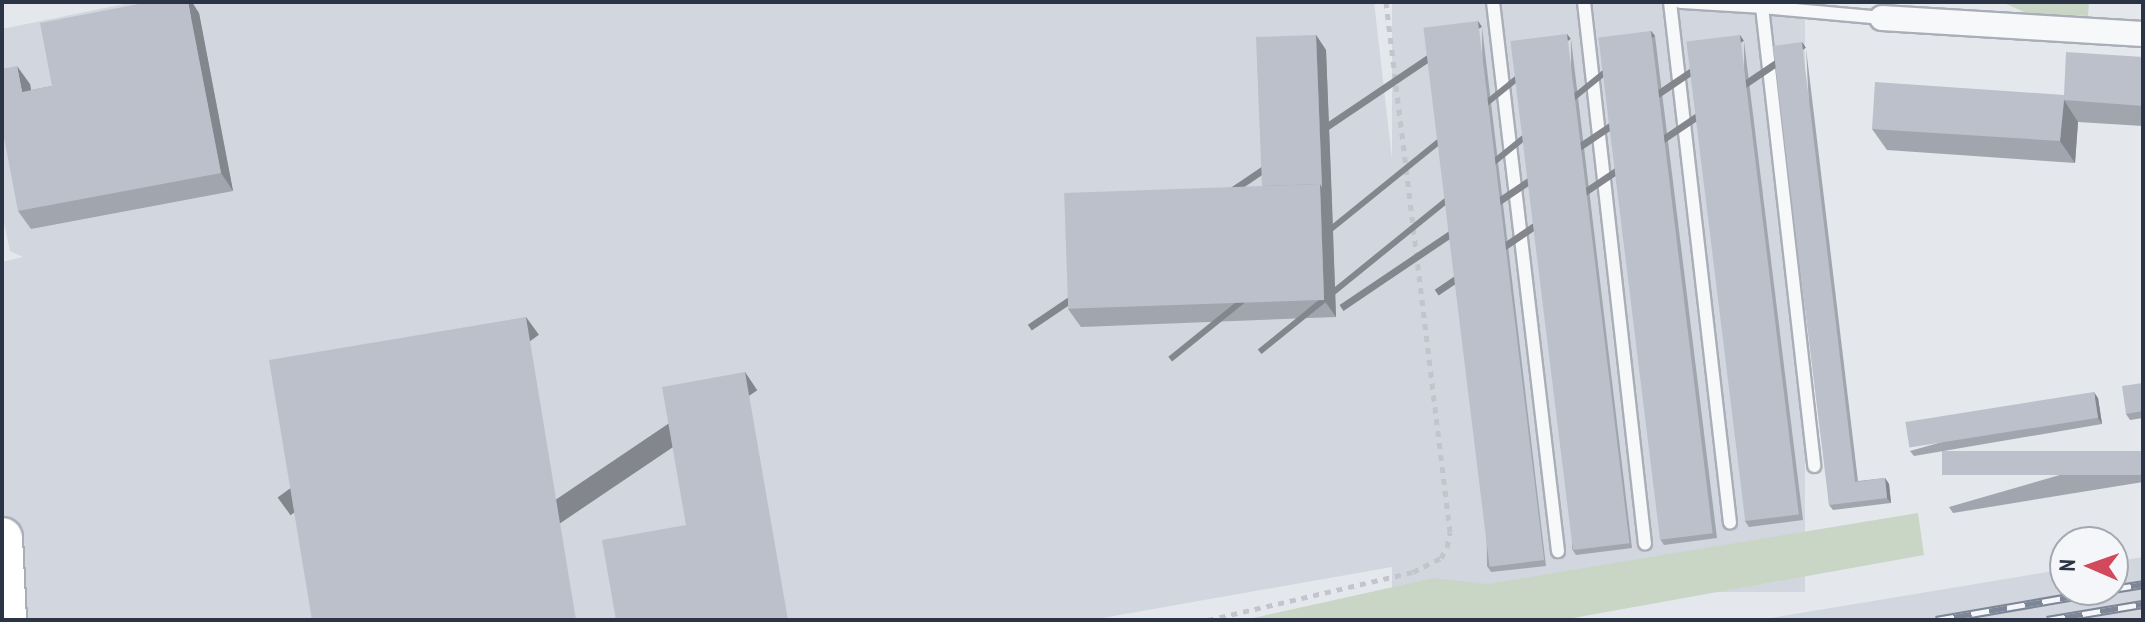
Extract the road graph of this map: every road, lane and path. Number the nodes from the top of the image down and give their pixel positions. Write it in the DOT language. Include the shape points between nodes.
graph roads {
  1 [pos="1386,2"];
  2 [pos="1493,2"];
  3 [pos="1584,2"];
  4 [pos="1670,2"];
  5 [pos="1680,2"];
  6 [pos="1762,7"];
  7 [pos="1983,13"];
  8 [pos="1882,18"];
  9 [pos="2143,34"];
  10 [pos="1814,466"];
  11 [pos="1730,523"];
  12 [pos="2,538"];
  13 [pos="1645,544"];
  14 [pos="1558,551"];
  15 [pos="6,620"];
  16 [pos="1208,620"];
  1 -- 16 [label="path" via="1450,532 1447,547 1441,558 1413,572"];
  2 -- 14 [label="lane"];
  3 -- 13 [label="lane"];
  4 -- 11 [label="lane"];
  5 -- 6 [label="lane"];
  6 -- 8 [label="lane"];
  6 -- 10 [label="lane"];
  7 -- 8 [label="street"];
  7 -- 9 [label="street"];
  12 -- 15 [label="main road"];
}
